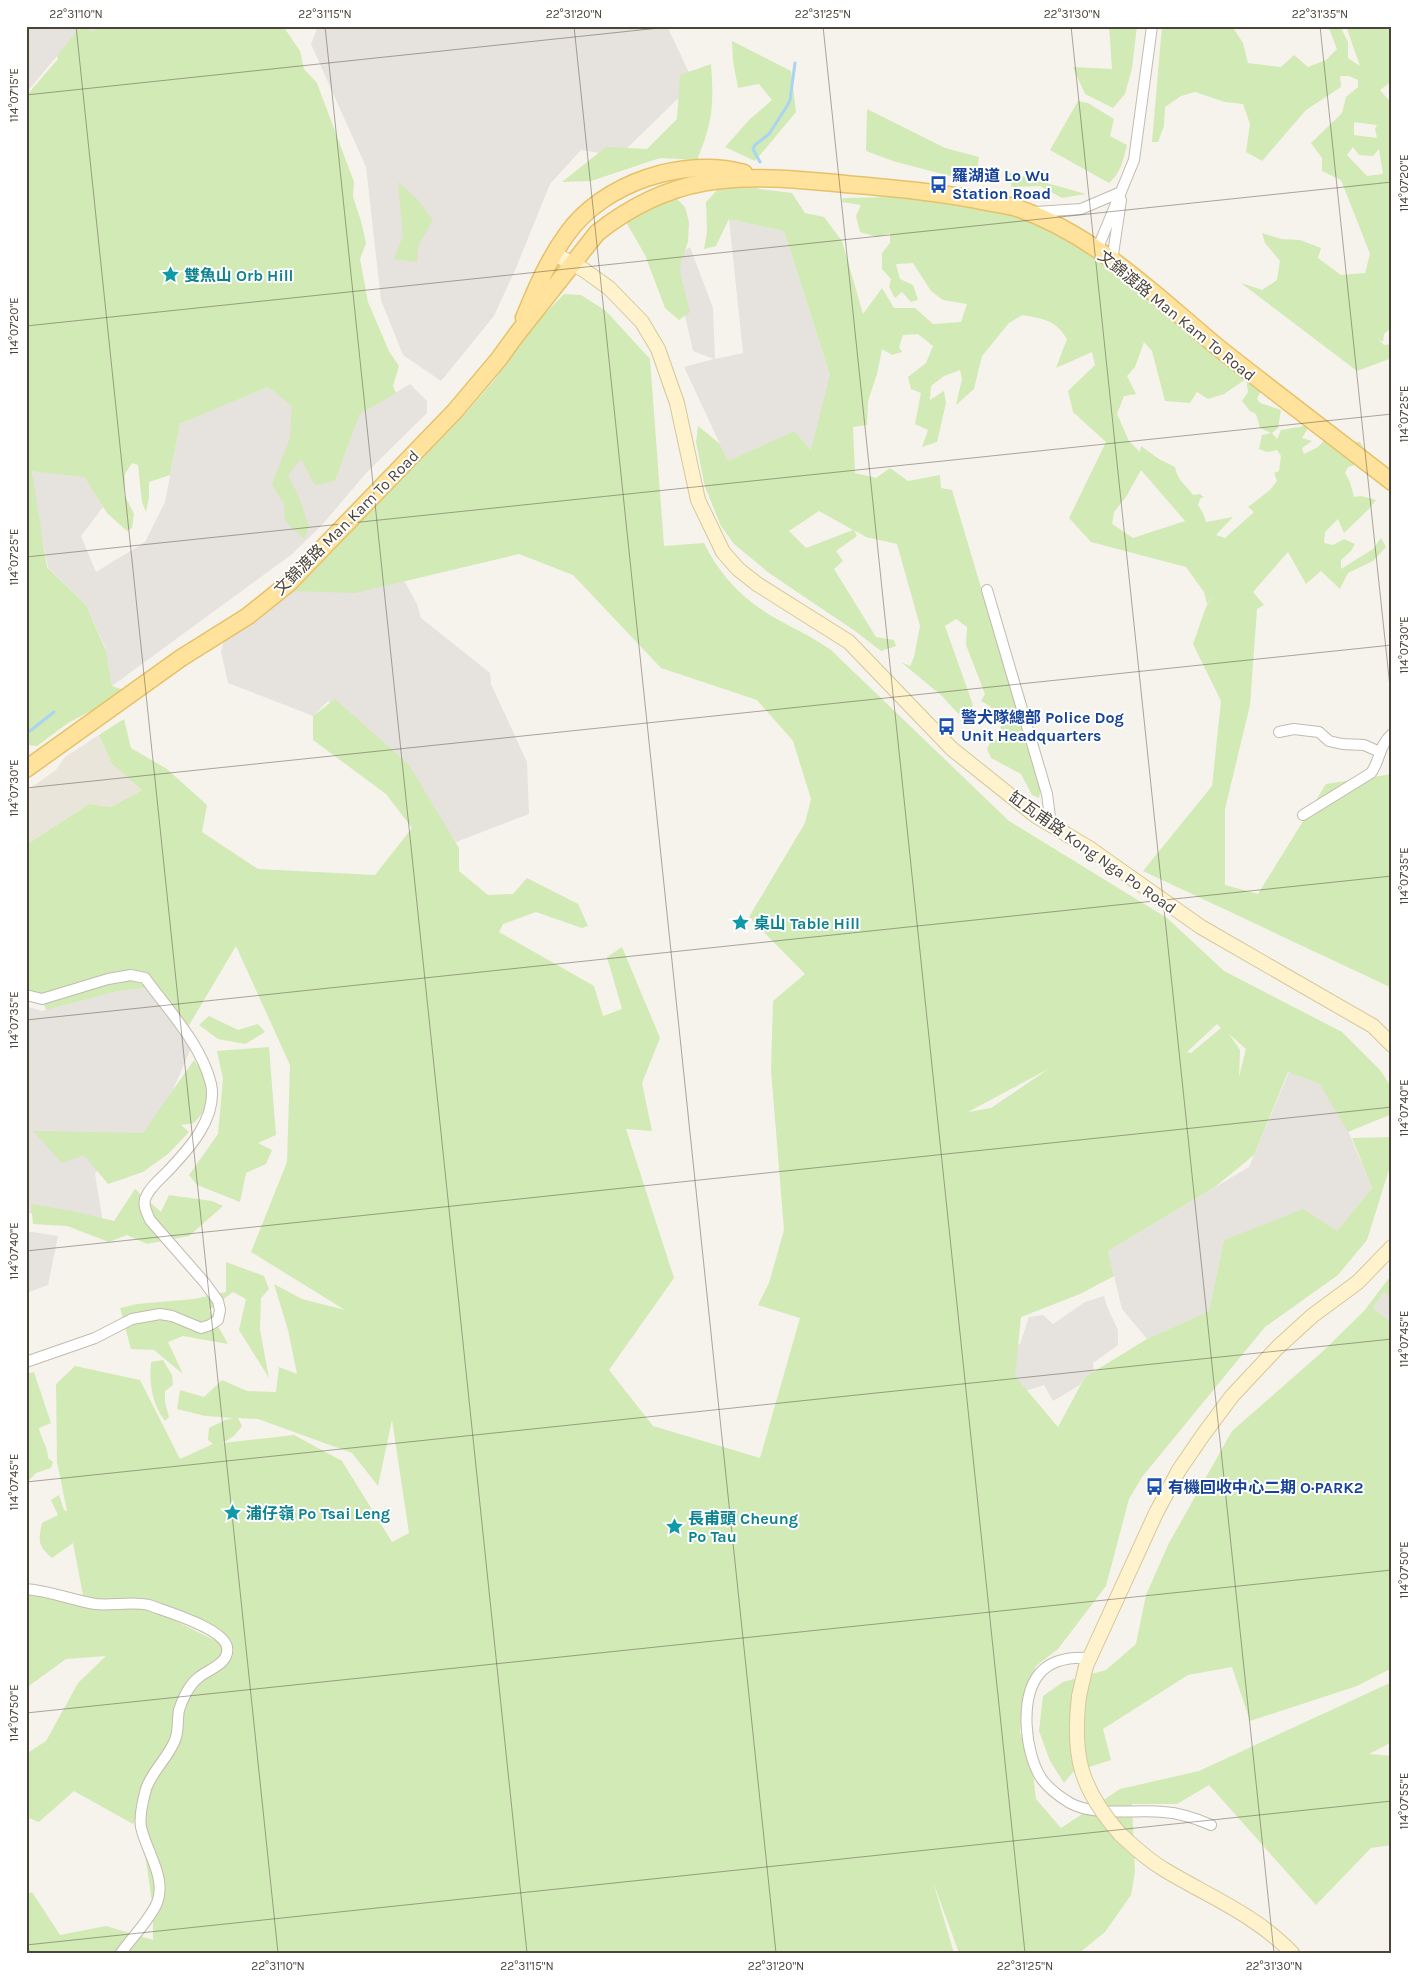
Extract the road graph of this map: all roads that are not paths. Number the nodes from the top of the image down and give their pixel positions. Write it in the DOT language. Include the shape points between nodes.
graph roads {
  1 [pos="1152,26"];
  2 [pos="761,177"];
  3 [pos="1122,192"];
  4 [pos="1027,212"];
  5 [pos="1097,250"];
  6 [pos="555,254"];
  7 [pos="1112,261"];
  8 [pos="572,263"];
  9 [pos="517,334"];
  10 [pos="1392,482"];
  11 [pos="987,590"];
  12 [pos="1279,732"];
  13 [pos="1392,734"];
  14 [pos="1380,752"];
  15 [pos="26,769"];
  16 [pos="1303,815"];
  17 [pos="1051,825"];
  18 [pos="26,995"];
  19 [pos="1392,1045"];
  20 [pos="1392,1247"];
  21 [pos="26,1362"];
  22 [pos="26,1589"];
  23 [pos="1089,1658"];
  24 [pos="1211,1825"];
  25 [pos="121,1953"];
  26 [pos="1292,1953"];
  1 -- 3 [label="street" via="1134,160"];
  2 -- 4 [label="main road, 文錦渡路 Man Kam To Road" via="947,194"];
  2 -- 6 [label="main road, 文錦渡路 Man Kam To Road" via="711,169 672,171 641,179 604,199 577,221"];
  2 -- 8 [label="main road, 文錦渡路 Man Kam To Road" via="692,184 649,199 610,222"];
  3 -- 4 [label="street" via="1081,209"];
  3 -- 5 [label="street"];
  3 -- 7 [label="street"];
  4 -- 5 [label="main road, 文錦渡路 Man Kam To Road"];
  5 -- 7 [label="main road, 文錦渡路 Man Kam To Road"];
  6 -- 8 [label="street, 缸瓦甫路 Kong Nga Po Road"];
  6 -- 9 [label="main road, 文錦渡路 Man Kam To Road" via="543,272"];
  7 -- 10 [label="main road, 文錦渡路 Man Kam To Road" via="1260,381"];
  8 -- 9 [label="main road, 文錦渡路 Man Kam To Road"];
  8 -- 17 [label="street, 缸瓦甫路 Kong Nga Po Road" via="609,288 631,309 658,350 677,403 698,500 723,552 738,569 849,642 952,749"];
  9 -- 15 [label="main road, 文錦渡路 Man Kam To Road" via="455,410 289,583 248,616 181,658"];
  11 -- 17 [label="street" via="1047,794"];
  12 -- 14 [label="street" via="1294,729 1319,732 1342,744 1364,745"];
  13 -- 14 [label="street"];
  14 -- 16 [label="street" via="1371,774"];
  17 -- 19 [label="street, 缸瓦甫路 Kong Nga Po Road" via="1201,927 1373,1026"];
  18 -- 21 [label="street" via="42,999 108,979 131,975 145,978 198,1050 211,1084 210,1110 194,1141 150,1190 144,1209 205,1283 218,1301 220,1310 218,1320 201,1328 160,1314 132,1319 95,1338"];
  20 -- 23 [label="street" via="1358,1282 1312,1316 1277,1348 1232,1396 1202,1435 1156,1514"];
  22 -- 25 [label="street" via="106,1605 139,1602 213,1631 223,1638 227,1646 224,1661 196,1679 184,1696 175,1741 146,1788 141,1826 158,1879 159,1894 154,1908"];
  23 -- 24 [label="street" via="1055,1663 1041,1671 1035,1680 1029,1699 1027,1735 1041,1778 1053,1791 1078,1807 1182,1814"];
  23 -- 26 [label="street, bridge" via="1078,1696 1076,1733 1083,1775 1093,1800 1120,1834 1148,1858 1248,1917"];
}
